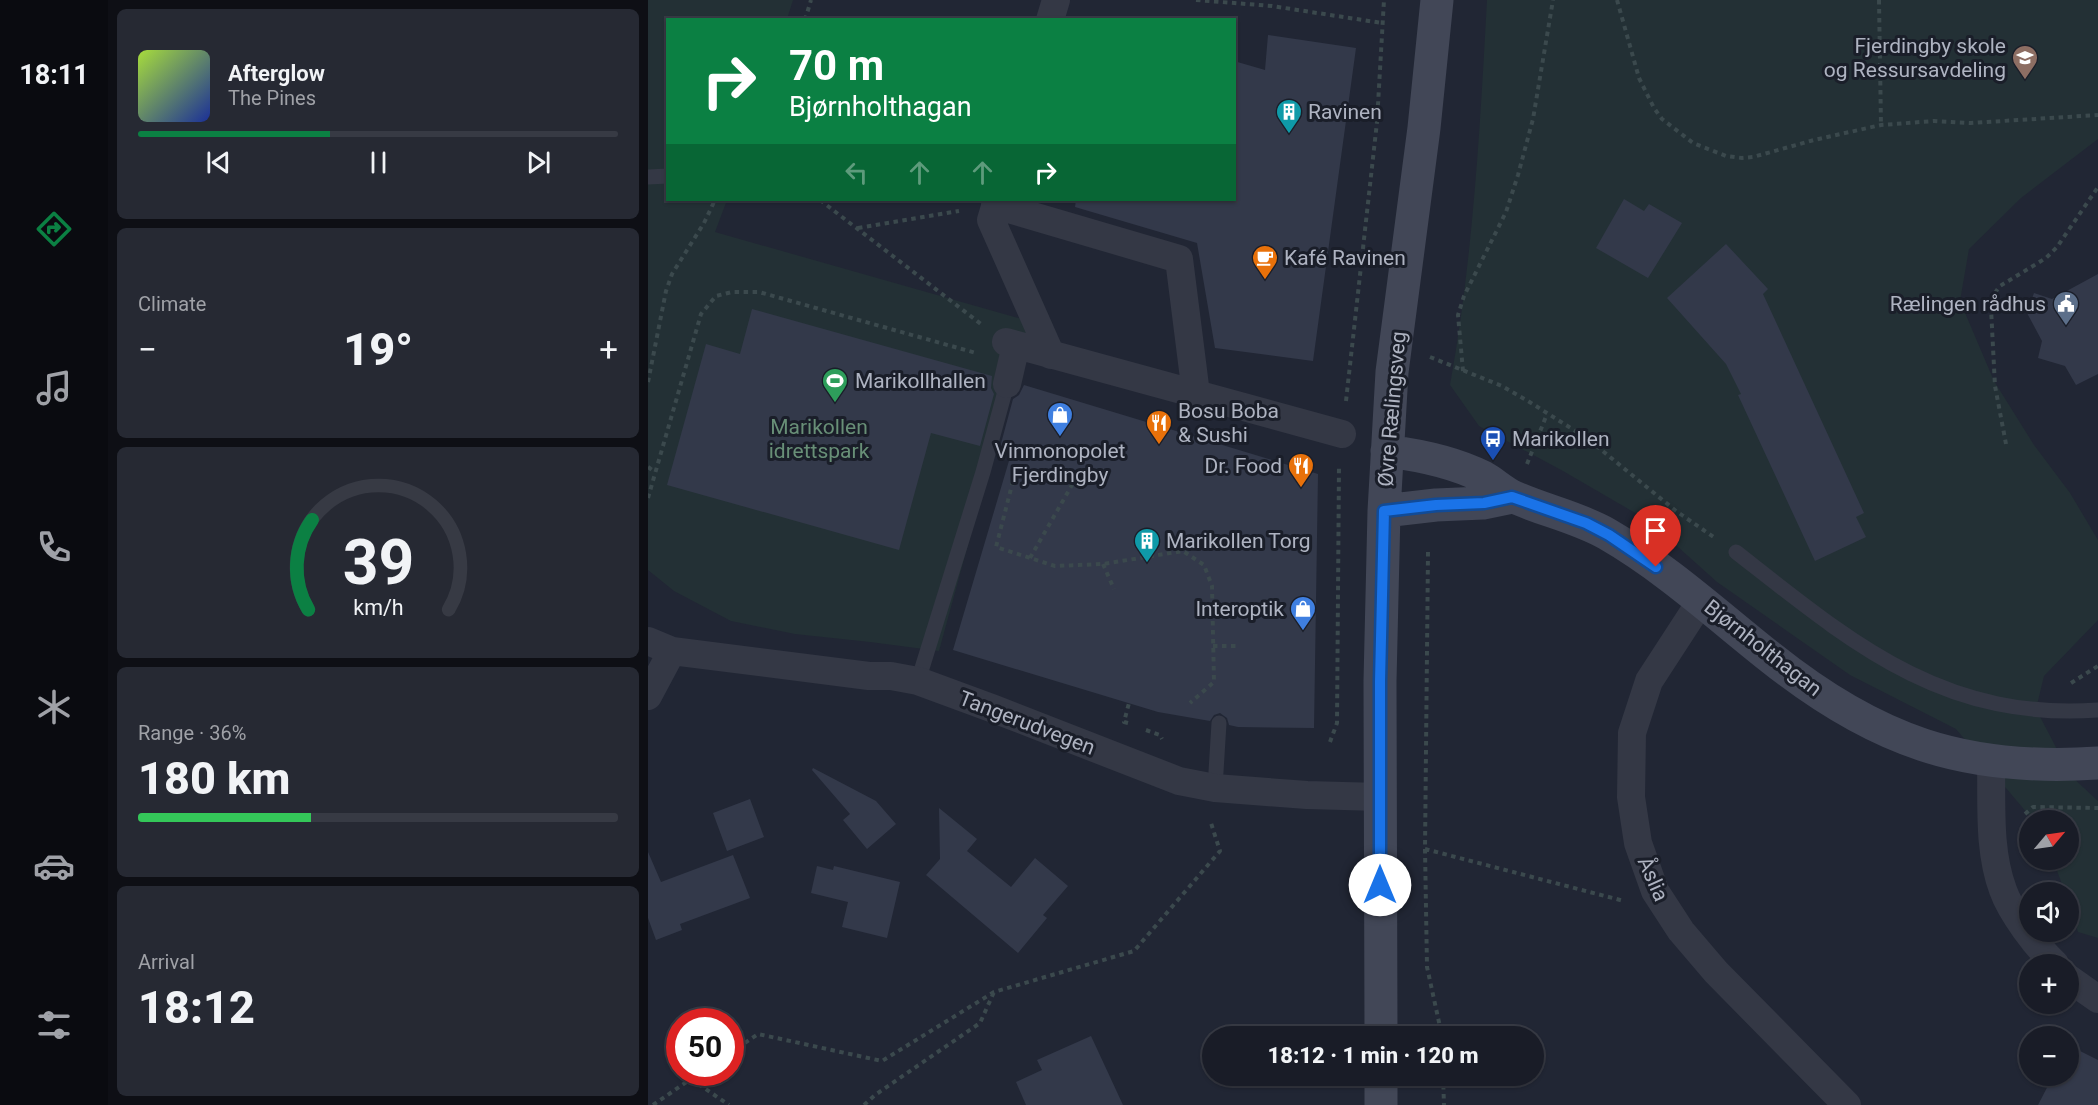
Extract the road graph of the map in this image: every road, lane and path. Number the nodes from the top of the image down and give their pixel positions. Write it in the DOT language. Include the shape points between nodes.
graph roads {
  1 [pos="811,0"];
  2 [pos="1056,0"];
  3 [pos="1196,0"];
  4 [pos="1384,0"];
  5 [pos="1437,0"];
  6 [pos="1553,0"];
  7 [pos="1617,0"];
  8 [pos="1879,0"];
  9 [pos="806,18"];
  10 [pos="1051,18"];
  11 [pos="1382,23"];
  12 [pos="2098,116"];
  13 [pos="1881,125"];
  14 [pos="666,176"];
  15 [pos="648,177"];
  16 [pos="2098,187"];
  17 [pos="715,201"];
  18 [pos="821,201"];
  19 [pos="996,202"];
  20 [pos="858,228"];
  21 [pos="1051,355"];
  22 [pos="1425,356"];
  23 [pos="1010,359"];
  24 [pos="1463,371"];
  25 [pos="648,382"];
  26 [pos="1196,394"];
  27 [pos="1548,414"];
  28 [pos="1342,434"];
  29 [pos="2006,444"];
  30 [pos="1387,451"];
  31 [pos="648,467"];
  32 [pos="1525,467"];
  33 [pos="655,472"];
  34 [pos="1013,481"];
  35 [pos="1072,484"];
  36 [pos="1512,497"];
  37 [pos="648,498"];
  38 [pos="1384,511"];
  39 [pos="1428,552"];
  40 [pos="1736,552"];
  41 [pos="1030,558"];
  42 [pos="1102,564"];
  43 [pos="1114,590"];
  44 [pos="1701,601"];
  45 [pos="660,646"];
  46 [pos="1213,646"];
  47 [pos="1239,646"];
  48 [pos="918,681"];
  49 [pos="648,696"];
  50 [pos="1190,703"];
  51 [pos="2098,710"];
  52 [pos="1220,723"];
  53 [pos="1330,742"];
  54 [pos="1991,762"];
  55 [pos="2098,763"];
  56 [pos="1380,797"];
  57 [pos="1211,800"];
  58 [pos="2098,808"];
  59 [pos="2030,810"];
  60 [pos="1425,849"];
  61 [pos="1655,891"];
  62 [pos="2044,954"];
  63 [pos="2079,986"];
  64 [pos="994,992"];
  65 [pos="2098,999"];
  66 [pos="1381,1026"];
  67 [pos="1440,1026"];
  68 [pos="744,1044"];
  69 [pos="681,1086"];
  70 [pos="701,1086"];
  71 [pos="1381,1086"];
  72 [pos="1443,1086"];
  73 [pos="653,1105"];
  74 [pos="729,1105"];
  75 [pos="864,1105"];
  76 [pos="1381,1105"];
  77 [pos="1444,1105"];
  78 [pos="1847,1105"];
  1 -- 9 [label="path"];
  2 -- 10 [label="street"];
  3 -- 11 [label="path" via="1272,6"];
  4 -- 11 [label="path"];
  5 -- 30 [label="main road, Øvre Rælingsveg" via="1392,372"];
  6 -- 24 [label="path" via="1533,119 1518,175 1506,212 1458,315"];
  7 -- 13 [label="path" via="1649,100 1677,132 1709,151 1754,157"];
  8 -- 13 [label="path"];
  11 -- 28 [label="path" via="1377,123"];
  12 -- 13 [label="path"];
  14 -- 15 [label="lane"];
  16 -- 29 [label="path" via="2057,247 2000,286 1992,299 1995,386"];
  17 -- 25 [label="path" via="672,274"];
  18 -- 20 [label="path"];
  19 -- 20 [label="path"];
  19 -- 21 [label="street" via="991,220"];
  19 -- 26 [label="street" via="1179,259"];
  20 -- 23 [label="path"];
  21 -- 23 [label="street"];
  21 -- 26 [label="street"];
  22 -- 24 [label="path"];
  23 -- 33 [label="path" via="759,292 716,296 701,314"];
  23 -- 48 [label="lane" via="983,472"];
  24 -- 27 [label="path" via="1502,386"];
  26 -- 28 [label="street"];
  27 -- 32 [label="path"];
  27 -- 40 [label="path"];
  28 -- 53 [label="path" via="1338,480 1337,723"];
  30 -- 36 [label="main road, Bjørnholthagan" via="1455,466 1483,477"];
  30 -- 38 [label="main road, Øvre Rælingsveg"];
  31 -- 33 [label="path"];
  33 -- 37 [label="path"];
  34 -- 41 [label="path" via="996,546"];
  35 -- 41 [label="path"];
  36 -- 38 [label="main road"];
  36 -- 44 [label="main road, Bjørnholthagan" via="1601,531"];
  38 -- 56 [label="main road, Øvre Rælingsveg"];
  39 -- 60 [label="path"];
  40 -- 51 [label="lane" via="1847,636 1931,684 1971,698 2027,710"];
  41 -- 42 [label="path" via="1054,566"];
  42 -- 43 [label="path"];
  42 -- 46 [label="path" via="1183,551 1204,565 1212,586"];
  44 -- 54 [label="main road, Bjørnholthagan" via="1772,659 1863,720 1905,740"];
  44 -- 61 [label="street, Åslia" via="1649,681 1632,733 1632,809 1638,843"];
  45 -- 48 [label="street, Tangerudvegen"];
  45 -- 49 [label="street, Tangerudvegen"];
  46 -- 47 [label="path"];
  46 -- 50 [label="path" via="1214,682"];
  48 -- 57 [label="street, Tangerudvegen" via="1179,781"];
  52 -- 57 [label="lane"];
  54 -- 55 [label="main road, Bjørnholthagan"];
  54 -- 62 [label="street" via="1998,874 2003,891"];
  56 -- 57 [label="street, Tangerudvegen"];
  56 -- 66 [label="main road, Øvre Rælingsveg"];
  57 -- 64 [label="path" via="1220,851 1134,951"];
  58 -- 59 [label="path"];
  60 -- 61 [label="path" via="1630,903"];
  60 -- 67 [label="path" via="1427,967"];
  61 -- 78 [label="street, Åslia" via="1681,932 1716,972"];
  63 -- 65 [label="street"];
  64 -- 68 [label="path" via="882,1061 758,1034"];
  64 -- 75 [label="path" via="980,1023"];
  69 -- 73 [label="path"];
  70 -- 74 [label="path"];
  71 -- 76 [label="main road"];
  72 -- 77 [label="path"];
}
